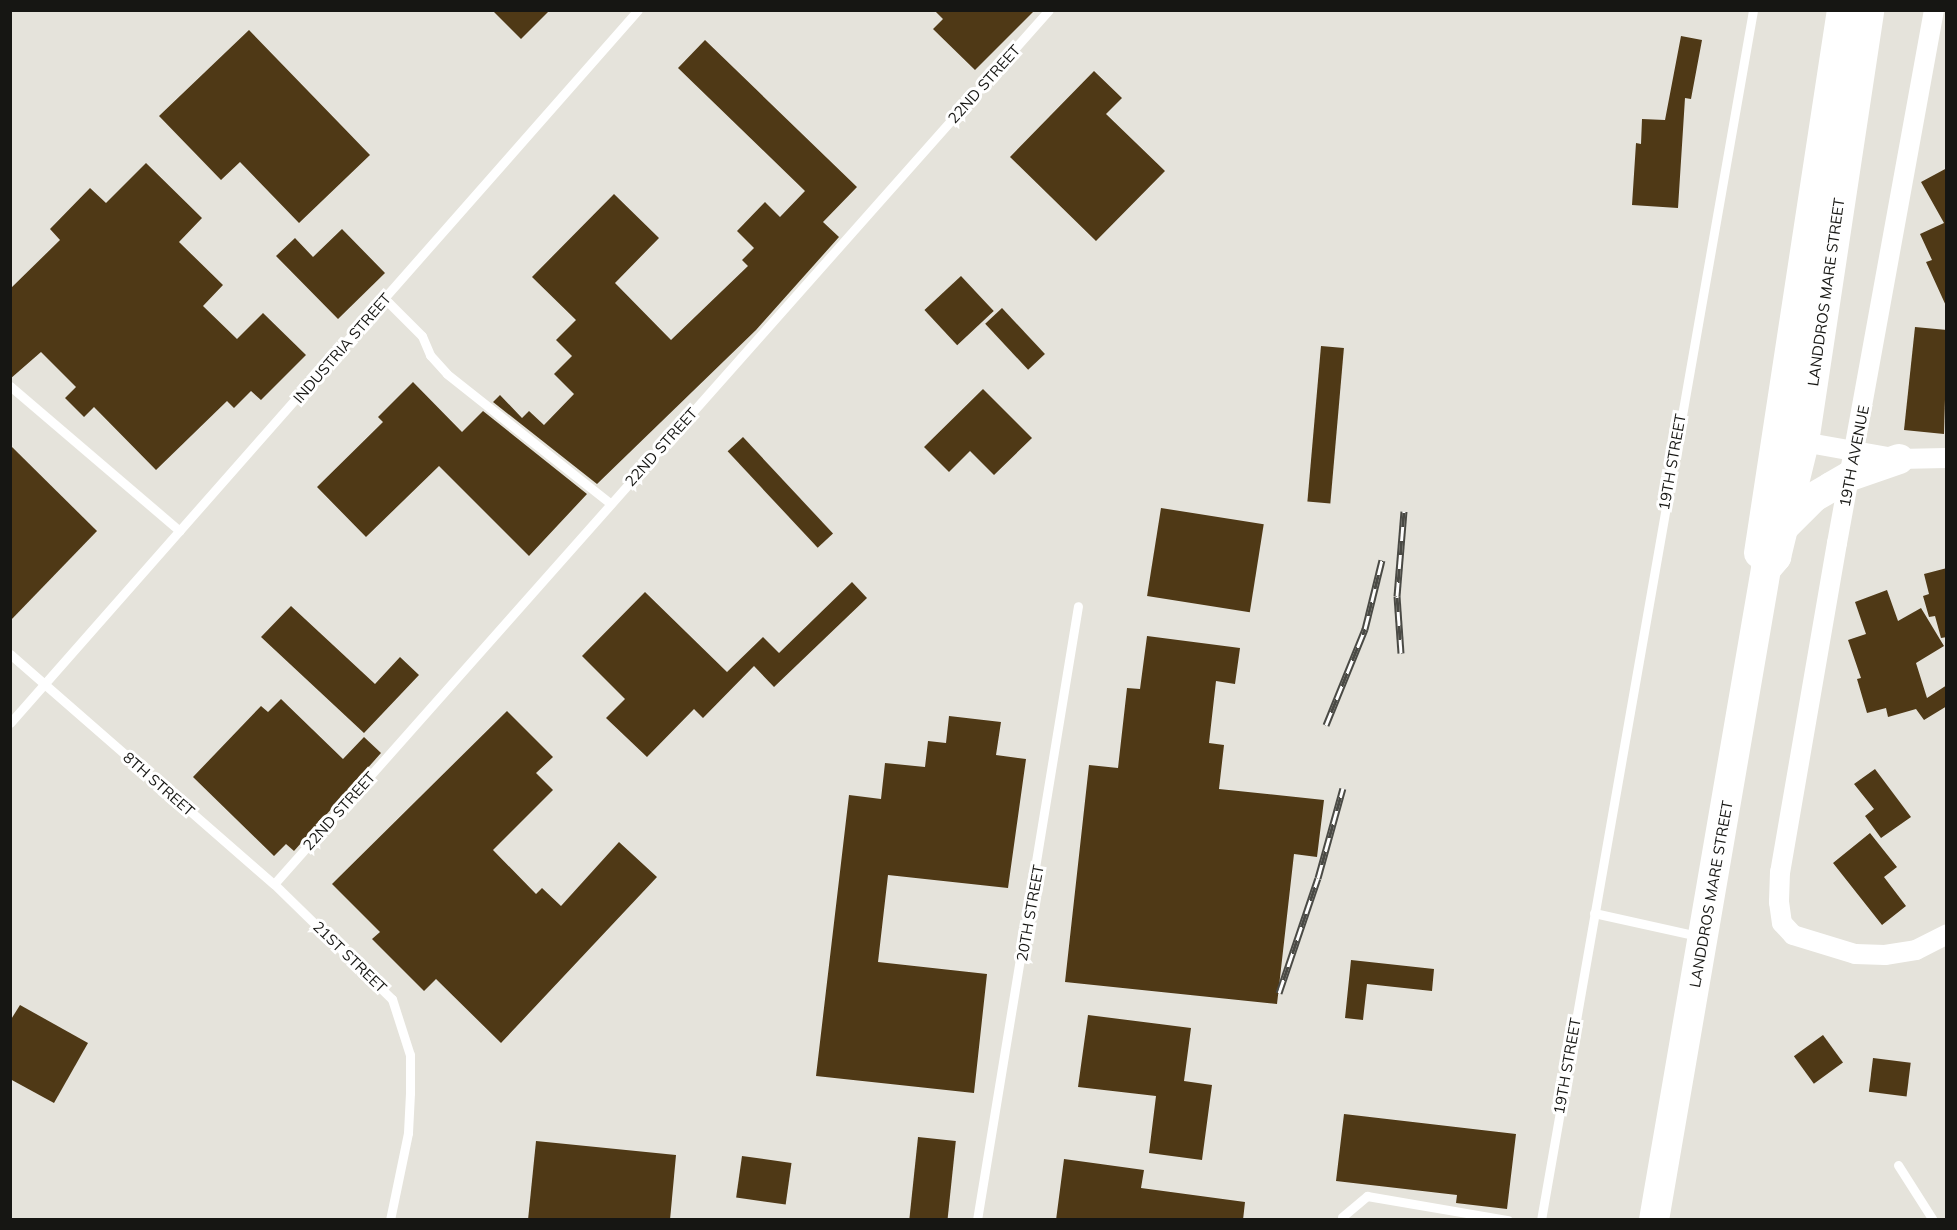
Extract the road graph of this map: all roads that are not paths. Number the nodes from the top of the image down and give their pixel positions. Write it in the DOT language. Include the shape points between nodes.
graph roads {
  1 [pos="638,10"];
  2 [pos="1049,10"];
  3 [pos="1753,10"];
  4 [pos="1842,10"];
  5 [pos="1869,10"];
  6 [pos="1934,10"];
  7 [pos="385,299"];
  8 [pos="10,386"];
  9 [pos="1791,440"];
  10 [pos="1947,458"];
  11 [pos="1899,459"];
  12 [pos="1853,463"];
  13 [pos="610,504"];
  14 [pos="1784,527"];
  15 [pos="180,531"];
  16 [pos="1766,569"];
  17 [pos="1078,606"];
  18 [pos="10,654"];
  19 [pos="45,684"];
  20 [pos="10,723"];
  21 [pos="274,884"];
  22 [pos="1594,913"];
  23 [pos="1947,935"];
  24 [pos="1704,937"];
  25 [pos="1898,1165"];
  26 [pos="1342,1217"];
  27 [pos="390,1220"];
  28 [pos="977,1220"];
  29 [pos="1508,1220"];
  30 [pos="1541,1220"];
  31 [pos="1654,1220"];
  32 [pos="1933,1220"];
  1 -- 7 [label="lane, INDUSTRIA STREET"];
  2 -- 13 [label="lane, 22ND STREET"];
  3 -- 22 [label="lane, 19TH STREET"];
  4 -- 9 [label="main road, LANDDROS MARE STREET"];
  5 -- 9 [label="main road, LANDDROS MARE STREET"];
  6 -- 12 [label="street, 19TH AVENUE"];
  7 -- 13 [label="lane" via="422,336 429,355 447,374"];
  7 -- 15 [label="lane, INDUSTRIA STREET"];
  8 -- 15 [label="lane"];
  9 -- 12 [label="street"];
  9 -- 14 [label="main road, LANDDROS MARE STREET"];
  9 -- 16 [label="main road, LANDDROS MARE STREET" via="1759,557"];
  10 -- 11 [label="street"];
  11 -- 12 [label="main road"];
  12 -- 14 [label="main road"];
  12 -- 23 [label="street, 19TH AVENUE" via="1784,848 1779,902 1782,923 1793,935 1855,954 1886,955 1916,950"];
  13 -- 21 [label="lane, 22ND STREET"];
  14 -- 16 [label="main road, LANDDROS MARE STREET" via="1776,557"];
  15 -- 19 [label="lane, INDUSTRIA STREET"];
  16 -- 24 [label="main road, LANDDROS MARE STREET"];
  17 -- 28 [label="lane, 20TH STREET"];
  18 -- 19 [label="lane, 8TH STREET"];
  19 -- 20 [label="lane, INDUSTRIA STREET"];
  19 -- 21 [label="lane, 8TH STREET"];
  21 -- 27 [label="lane, 21ST STREET" via="378,982 401,1017 410,1055 408,1133"];
  22 -- 24 [label="lane"];
  22 -- 30 [label="lane, 19TH STREET"];
  24 -- 31 [label="main road, LANDDROS MARE STREET"];
  25 -- 32 [label="lane"];
  26 -- 29 [label="lane" via="1367,1196"];
}
